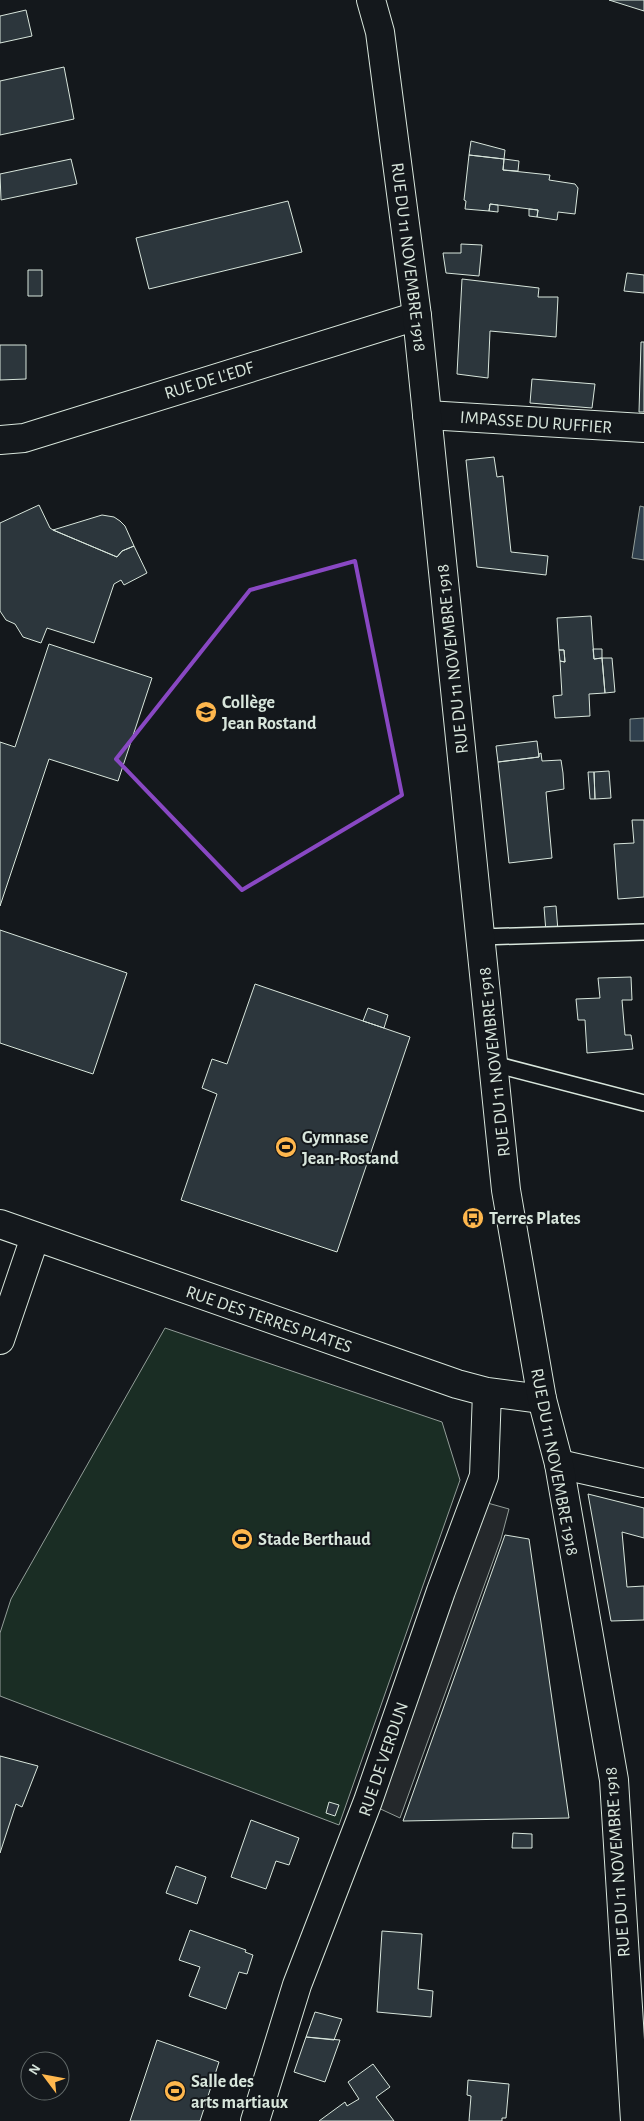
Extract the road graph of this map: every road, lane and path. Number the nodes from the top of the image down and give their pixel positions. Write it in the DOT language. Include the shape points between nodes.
graph roads {
  1 [pos="371,0"];
  2 [pos="417,316"];
  3 [pos="427,415"];
  4 [pos="644,428"];
  5 [pos="0,440"];
  6 [pos="644,932"];
  7 [pos="481,937"];
  8 [pos="494,1064"];
  9 [pos="644,1103"];
  10 [pos="0,1224"];
  11 [pos="35,1237"];
  12 [pos="0,1340"];
  13 [pos="487,1392"];
  14 [pos="542,1398"];
  15 [pos="559,1464"];
  16 [pos="644,1483"];
  17 [pos="255,2121"];
  18 [pos="635,2121"];
  1 -- 2 [label="street, RUE DU 11 NOVEMBRE 1918" via="380,32"];
  2 -- 3 [label="street, RUE DU 11 NOVEMBRE 1918"];
  2 -- 5 [label="street, RUE DE L'EDF" via="24,438"];
  3 -- 4 [label="street, IMPASSE DU RUFFIER"];
  3 -- 7 [label="street, RUE DU 11 NOVEMBRE 1918"];
  6 -- 7 [label="lane"];
  7 -- 8 [label="street, RUE DU 11 NOVEMBRE 1918"];
  8 -- 9 [label="lane"];
  8 -- 14 [label="street, RUE DU 11 NOVEMBRE 1918" via="506,1190"];
  10 -- 11 [label="street, RUE DES TERRES PLATES"];
  11 -- 12 [label="street"];
  11 -- 13 [label="street, RUE DES TERRES PLATES" via="417,1371"];
  13 -- 14 [label="street, RUE DES TERRES PLATES"];
  13 -- 17 [label="street, RUE DE VERDUN" via="484,1476 368,1801 297,1985"];
  14 -- 15 [label="street, RUE DU 11 NOVEMBRE 1918"];
  15 -- 16 [label="street"];
  15 -- 18 [label="street, RUE DU 11 NOVEMBRE 1918" via="614,1780"];
}
